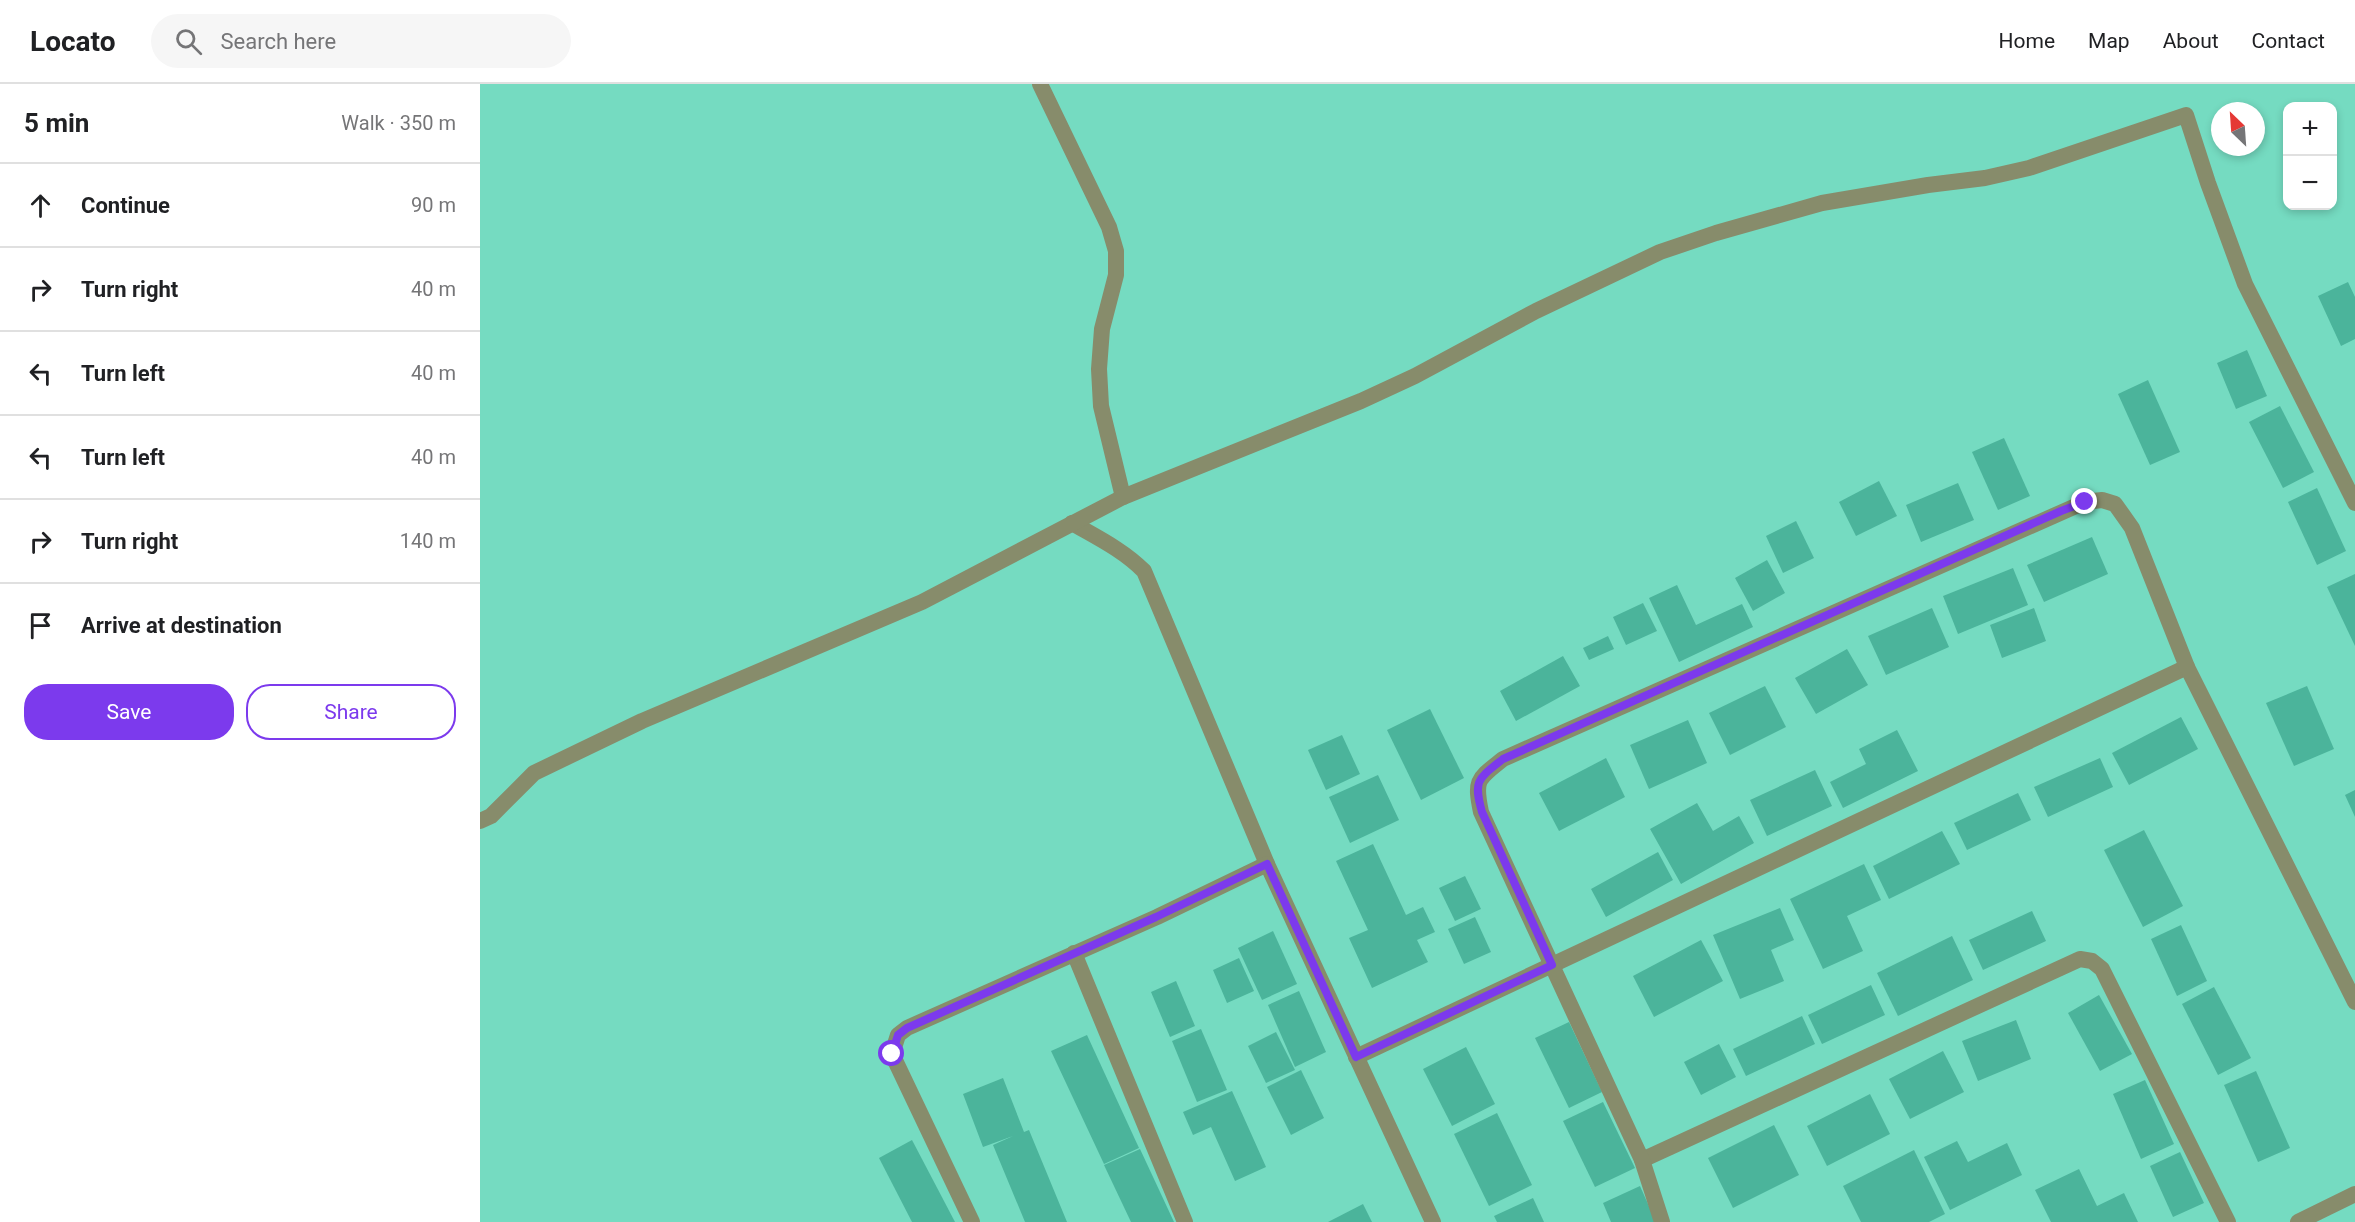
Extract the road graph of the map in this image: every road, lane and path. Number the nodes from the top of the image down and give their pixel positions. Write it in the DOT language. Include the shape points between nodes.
graph roads {
  1 [pos="1040,84"];
  2 [pos="1123,497"];
  3 [pos="2355,503"];
  4 [pos="1072,524"];
  5 [pos="2187,667"];
  6 [pos="480,821"];
  7 [pos="1267,864"];
  8 [pos="1074,953"];
  9 [pos="1552,965"];
  10 [pos="2355,1002"];
  11 [pos="1356,1057"];
  12 [pos="1642,1160"];
  13 [pos="2355,1194"];
  14 [pos="972,1222"];
  15 [pos="1185,1222"];
  16 [pos="1433,1222"];
  17 [pos="1662,1222"];
  18 [pos="2228,1222"];
  19 [pos="2298,1222"];
  1 -- 2 [label="street" via="1109,226 1116,251 1116,275 1102,328 1099,369 1101,406"];
  2 -- 3 [label="street" via="1361,402 1660,252 1822,203 2029,168 2186,115 2245,284"];
  2 -- 4 [label="street"];
  4 -- 6 [label="street" via="922,602 642,722 534,773 491,816"];
  4 -- 7 [label="street" via="1121,551 1144,572"];
  5 -- 9 [label="street"];
  5 -- 9 [label="street" via="2132,528 2115,504 2102,500 2085,502 1503,759 1482,776 1476,791"];
  5 -- 10 [label="street"];
  7 -- 8 [label="street"];
  7 -- 11 [label="street"];
  8 -- 14 [label="street" via="907,1028 894,1043 892,1054"];
  8 -- 15 [label="street"];
  9 -- 11 [label="street"];
  9 -- 12 [label="street"];
  11 -- 16 [label="street"];
  12 -- 17 [label="street"];
  12 -- 18 [label="street" via="2080,959 2092,961 2102,969"];
  13 -- 19 [label="street"];
}
